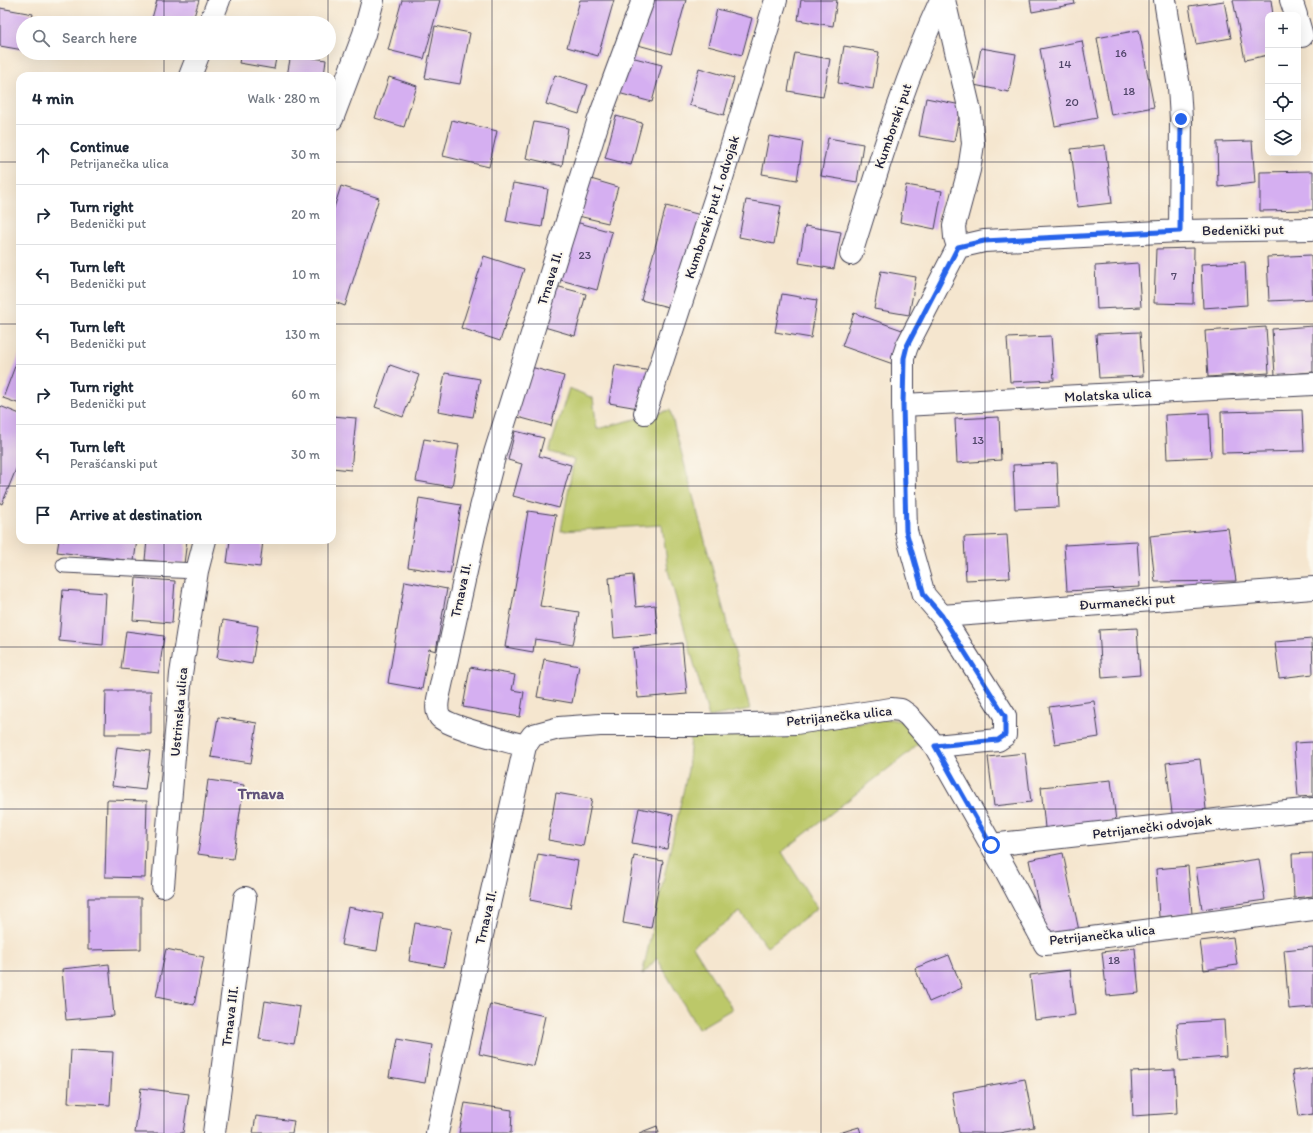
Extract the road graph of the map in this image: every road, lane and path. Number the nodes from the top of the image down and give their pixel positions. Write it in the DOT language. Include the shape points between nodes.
graph roads {
  1 [pos="219,0"];
  2 [pos="373,0"];
  3 [pos="643,0"];
  4 [pos="776,0"];
  5 [pos="942,0"];
  6 [pos="1165,0"];
  7 [pos="1291,0"];
  8 [pos="1295,12"];
  9 [pos="213,16"];
  10 [pos="196,60"];
  11 [pos="192,72"];
  12 [pos="336,108"];
  13 [pos="1313,229"];
  14 [pos="1180,231"];
  15 [pos="958,247"];
  16 [pos="851,254"];
  17 [pos="1313,384"];
  18 [pos="903,405"];
  19 [pos="645,413"];
  20 [pos="204,544"];
  21 [pos="64,565"];
  22 [pos="197,571"];
  23 [pos="1313,588"];
  24 [pos="942,616"];
  25 [pos="525,746"];
  26 [pos="935,746"];
  27 [pos="1313,809"];
  28 [pos="991,845"];
  29 [pos="163,886"];
  30 [pos="245,898"];
  31 [pos="1313,909"];
  32 [pos="214,1133"];
  33 [pos="437,1133"];
  1 -- 9 [label="street"];
  2 -- 12 [label="street" via="364,34"];
  3 -- 25 [label="street, Trnava II." via="598,122 495,453 436,708 440,718 452,725"];
  4 -- 19 [label="street, Kumborski put I. odvojak" via="721,181"];
  5 -- 15 [label="street, Kumborski put" via="970,111 973,144 954,226"];
  5 -- 16 [label="street, Kumborski put" via="925,34 890,128"];
  6 -- 14 [label="street" via="1179,87"];
  7 -- 8 [label="street"];
  10 -- 11 [label="street"];
  13 -- 14 [label="street, Bedenički put"];
  14 -- 15 [label="street, Bedenički put" via="984,241"];
  15 -- 18 [label="street" via="907,346 904,358"];
  17 -- 18 [label="street, Molatska ulica"];
  18 -- 24 [label="street" via="906,531 924,595"];
  20 -- 22 [label="street, Ustrinska ulica"];
  21 -- 22 [label="lane"];
  22 -- 29 [label="street, Ustrinska ulica" via="182,674"];
  23 -- 24 [label="street, Đurmanečki put"];
  24 -- 26 [label="street" via="1005,716 1005,735 998,740"];
  25 -- 26 [label="street, Petrijanečka ulica" via="533,735 559,728 600,725 796,723 891,709 908,714"];
  25 -- 33 [label="street, Trnava II."];
  26 -- 28 [label="street, Petrijanečka ulica"];
  27 -- 28 [label="street, Petrijanečki odvojak"];
  28 -- 31 [label="street, Petrijanečka ulica" via="1045,944"];
  30 -- 32 [label="street, Trnava III."];
}
